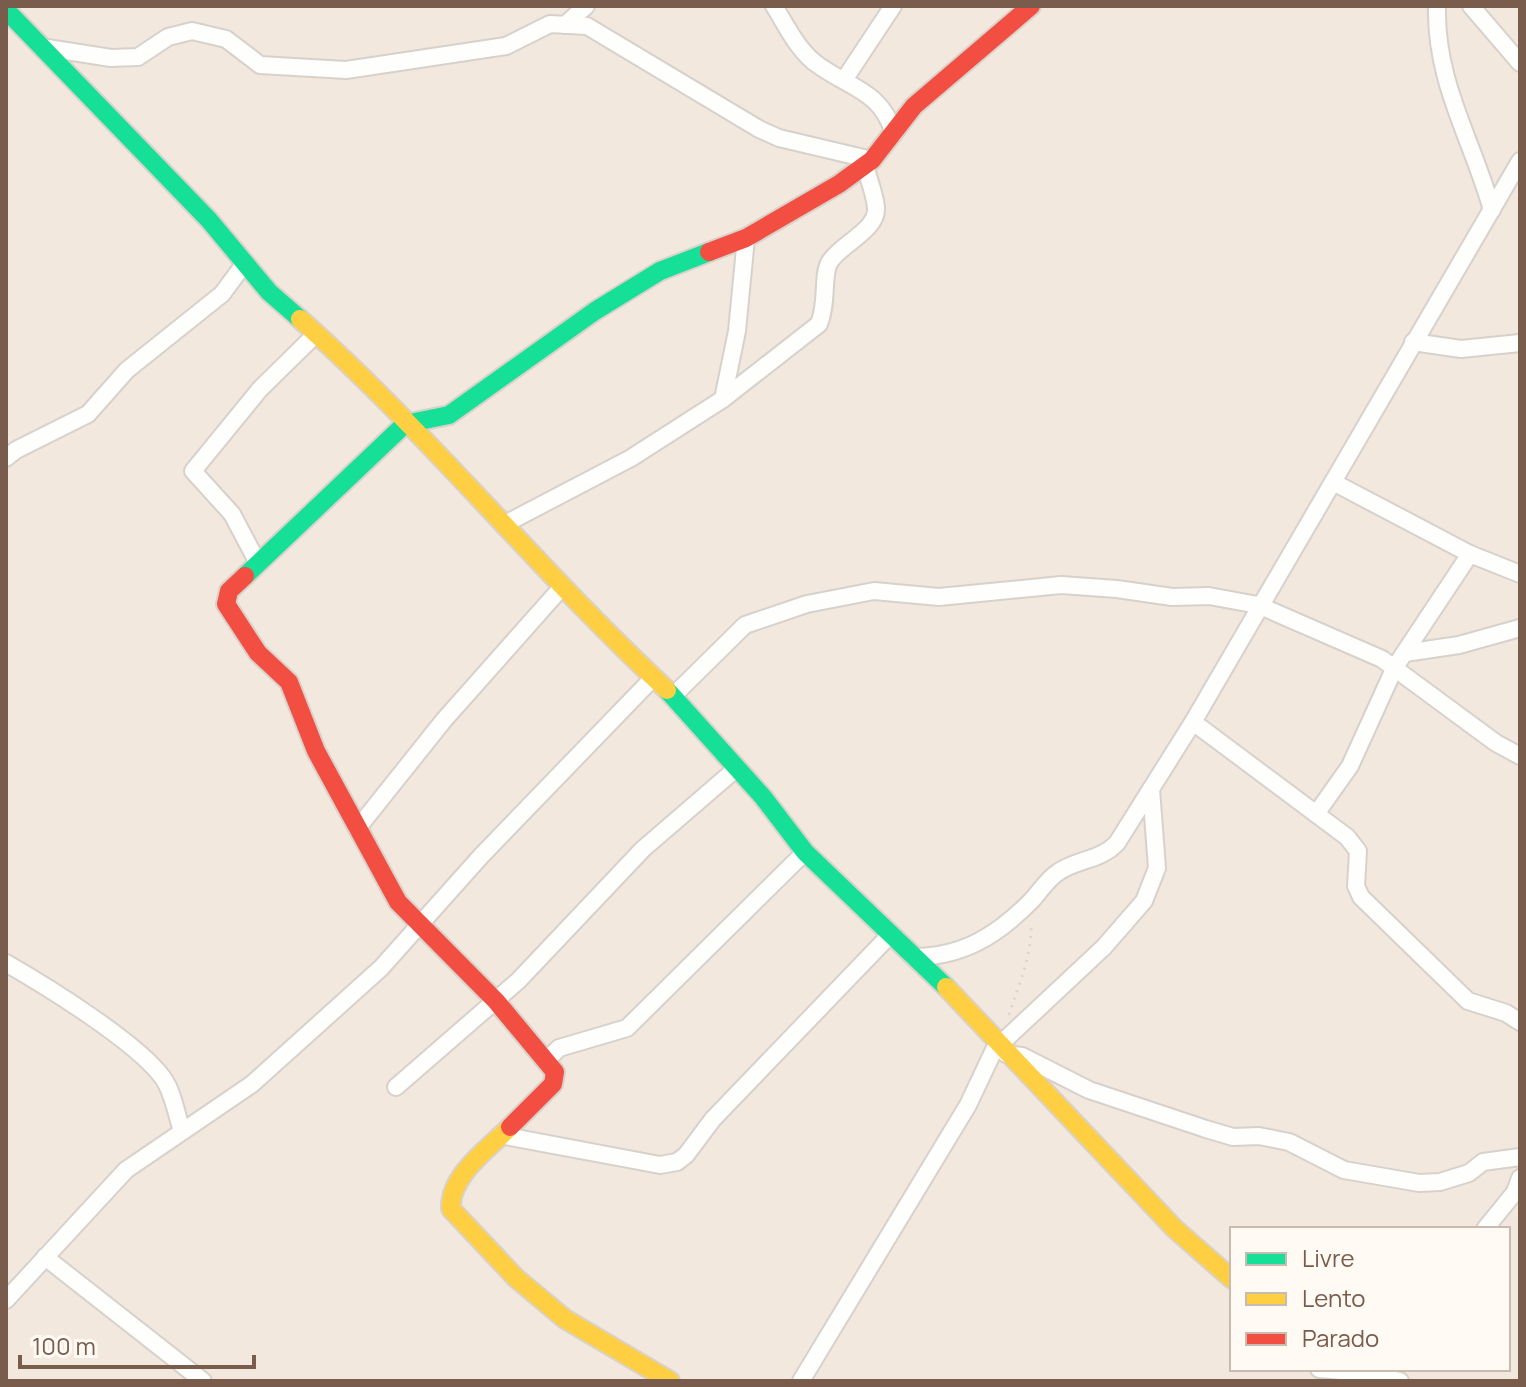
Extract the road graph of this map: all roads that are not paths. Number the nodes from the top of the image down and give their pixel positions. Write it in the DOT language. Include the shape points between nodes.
graph roads {
  1 [pos="586,6"];
  2 [pos="774,6"];
  3 [pos="893,6"];
  4 [pos="1031,6"];
  5 [pos="1437,6"];
  6 [pos="1471,6"];
  7 [pos="6,10"];
  8 [pos="12,24"];
  9 [pos="565,25"];
  10 [pos="39,46"];
  11 [pos="1520,63"];
  12 [pos="844,80"];
  13 [pos="894,134"];
  14 [pos="1520,161"];
  15 [pos="868,163"];
  16 [pos="1492,210"];
  17 [pos="746,238"];
  18 [pos="245,263"];
  19 [pos="316,334"];
  20 [pos="1413,342"];
  21 [pos="1520,343"];
  22 [pos="723,399"];
  23 [pos="405,424"];
  24 [pos="6,458"];
  25 [pos="1333,482"];
  26 [pos="505,524"];
  27 [pos="1470,554"];
  28 [pos="258,563"];
  29 [pos="1520,574"];
  30 [pos="562,587"];
  31 [pos="1258,605"];
  32 [pos="1520,628"];
  33 [pos="1405,653"];
  34 [pos="1395,667"];
  35 [pos="653,678"];
  36 [pos="673,696"];
  37 [pos="1193,722"];
  38 [pos="1520,756"];
  39 [pos="737,768"];
  40 [pos="1151,789"];
  41 [pos="1316,814"];
  42 [pos="357,829"];
  43 [pos="805,852"];
  44 [pos="421,926"];
  45 [pos="890,935"];
  46 [pos="913,957"];
  47 [pos="6,963"];
  48 [pos="496,1001"];
  49 [pos="1520,1022"];
  50 [pos="1002,1046"];
  51 [pos="546,1061"];
  52 [pos="396,1087"];
  53 [pos="182,1131"];
  54 [pos="500,1135"];
  55 [pos="1520,1157"];
  56 [pos="1520,1178"];
  57 [pos="1487,1227"];
  58 [pos="45,1257"];
  59 [pos="1230,1277"];
  60 [pos="6,1300"];
  61 [pos="1365,1371"];
  62 [pos="203,1381"];
  63 [pos="670,1381"];
  64 [pos="801,1381"];
  65 [pos="1400,1381"];
  1 -- 9 [label="street"];
  2 -- 12 [label="street" via="813,61"];
  3 -- 12 [label="street"];
  4 -- 13 [label="street" via="914,106"];
  5 -- 16 [label="street" via="1440,64"];
  6 -- 11 [label="street"];
  7 -- 8 [label="street"];
  8 -- 10 [label="street"];
  9 -- 10 [label="street" via="550,24 506,46 346,70 260,65 226,39 192,31 168,37 138,57"];
  9 -- 15 [label="street" via="587,26 779,138"];
  10 -- 18 [label="street"];
  12 -- 13 [label="street" via="877,100"];
  13 -- 15 [label="street"];
  14 -- 16 [label="street"];
  15 -- 17 [label="street"];
  15 -- 22 [label="street" via="877,210 872,222 827,266 826,306 819,324"];
  16 -- 20 [label="street"];
  17 -- 22 [label="street" via="737,331"];
  17 -- 23 [label="street" via="660,271 449,415"];
  18 -- 19 [label="street"];
  18 -- 24 [label="street" via="222,294 127,370 88,414"];
  19 -- 23 [label="street"];
  19 -- 28 [label="street" via="260,389 193,471 232,514"];
  20 -- 21 [label="street" via="1461,349"];
  20 -- 25 [label="street"];
  22 -- 26 [label="street" via="631,458"];
  23 -- 26 [label="street"];
  23 -- 28 [label="street"];
  25 -- 27 [label="street"];
  25 -- 31 [label="street"];
  26 -- 30 [label="street"];
  27 -- 29 [label="street"];
  27 -- 33 [label="street"];
  28 -- 42 [label="street" via="229,591 226,604 258,653 289,682 316,751"];
  30 -- 35 [label="street"];
  30 -- 42 [label="street" via="444,720"];
  31 -- 34 [label="street"];
  31 -- 36 [label="street" via="1209,596 1061,585 939,597 874,591 807,604 745,625"];
  31 -- 37 [label="street"];
  32 -- 33 [label="street"];
  33 -- 34 [label="street"];
  34 -- 38 [label="street"];
  34 -- 41 [label="street" via="1350,766"];
  35 -- 36 [label="street"];
  35 -- 44 [label="street"];
  36 -- 39 [label="street"];
  37 -- 40 [label="street"];
  37 -- 41 [label="street"];
  39 -- 43 [label="street"];
  39 -- 48 [label="street" via="643,849"];
  40 -- 46 [label="street" via="1111,850 1058,872 1000,930 971,948"];
  40 -- 50 [label="street" via="1157,868 1149,893 1104,947"];
  41 -- 49 [label="street" via="1358,851 1356,886 1382,920 1468,1001"];
  42 -- 44 [label="street" via="398,902"];
  43 -- 45 [label="street"];
  43 -- 51 [label="street" via="627,1028 559,1048"];
  44 -- 48 [label="street"];
  44 -- 53 [label="street" via="252,1084"];
  45 -- 46 [label="street"];
  45 -- 54 [label="street" via="677,1162 660,1165"];
  46 -- 50 [label="street"];
  47 -- 53 [label="street" via="97,1022 161,1075"];
  48 -- 51 [label="street"];
  48 -- 52 [label="street"];
  50 -- 55 [label="street" via="1089,1090 1233,1137 1289,1142 1344,1170 1440,1182 1469,1173 1483,1162"];
  50 -- 59 [label="street" via="1175,1229"];
  50 -- 64 [label="street"];
  51 -- 54 [label="street" via="555,1072 553,1084"];
  53 -- 58 [label="street" via="126,1170"];
  54 -- 63 [label="street" via="455,1186 449,1202 456,1217 565,1319"];
  56 -- 57 [label="street"];
  58 -- 60 [label="street"];
  58 -- 62 [label="street"];
  61 -- 65 [label="street"];
}
